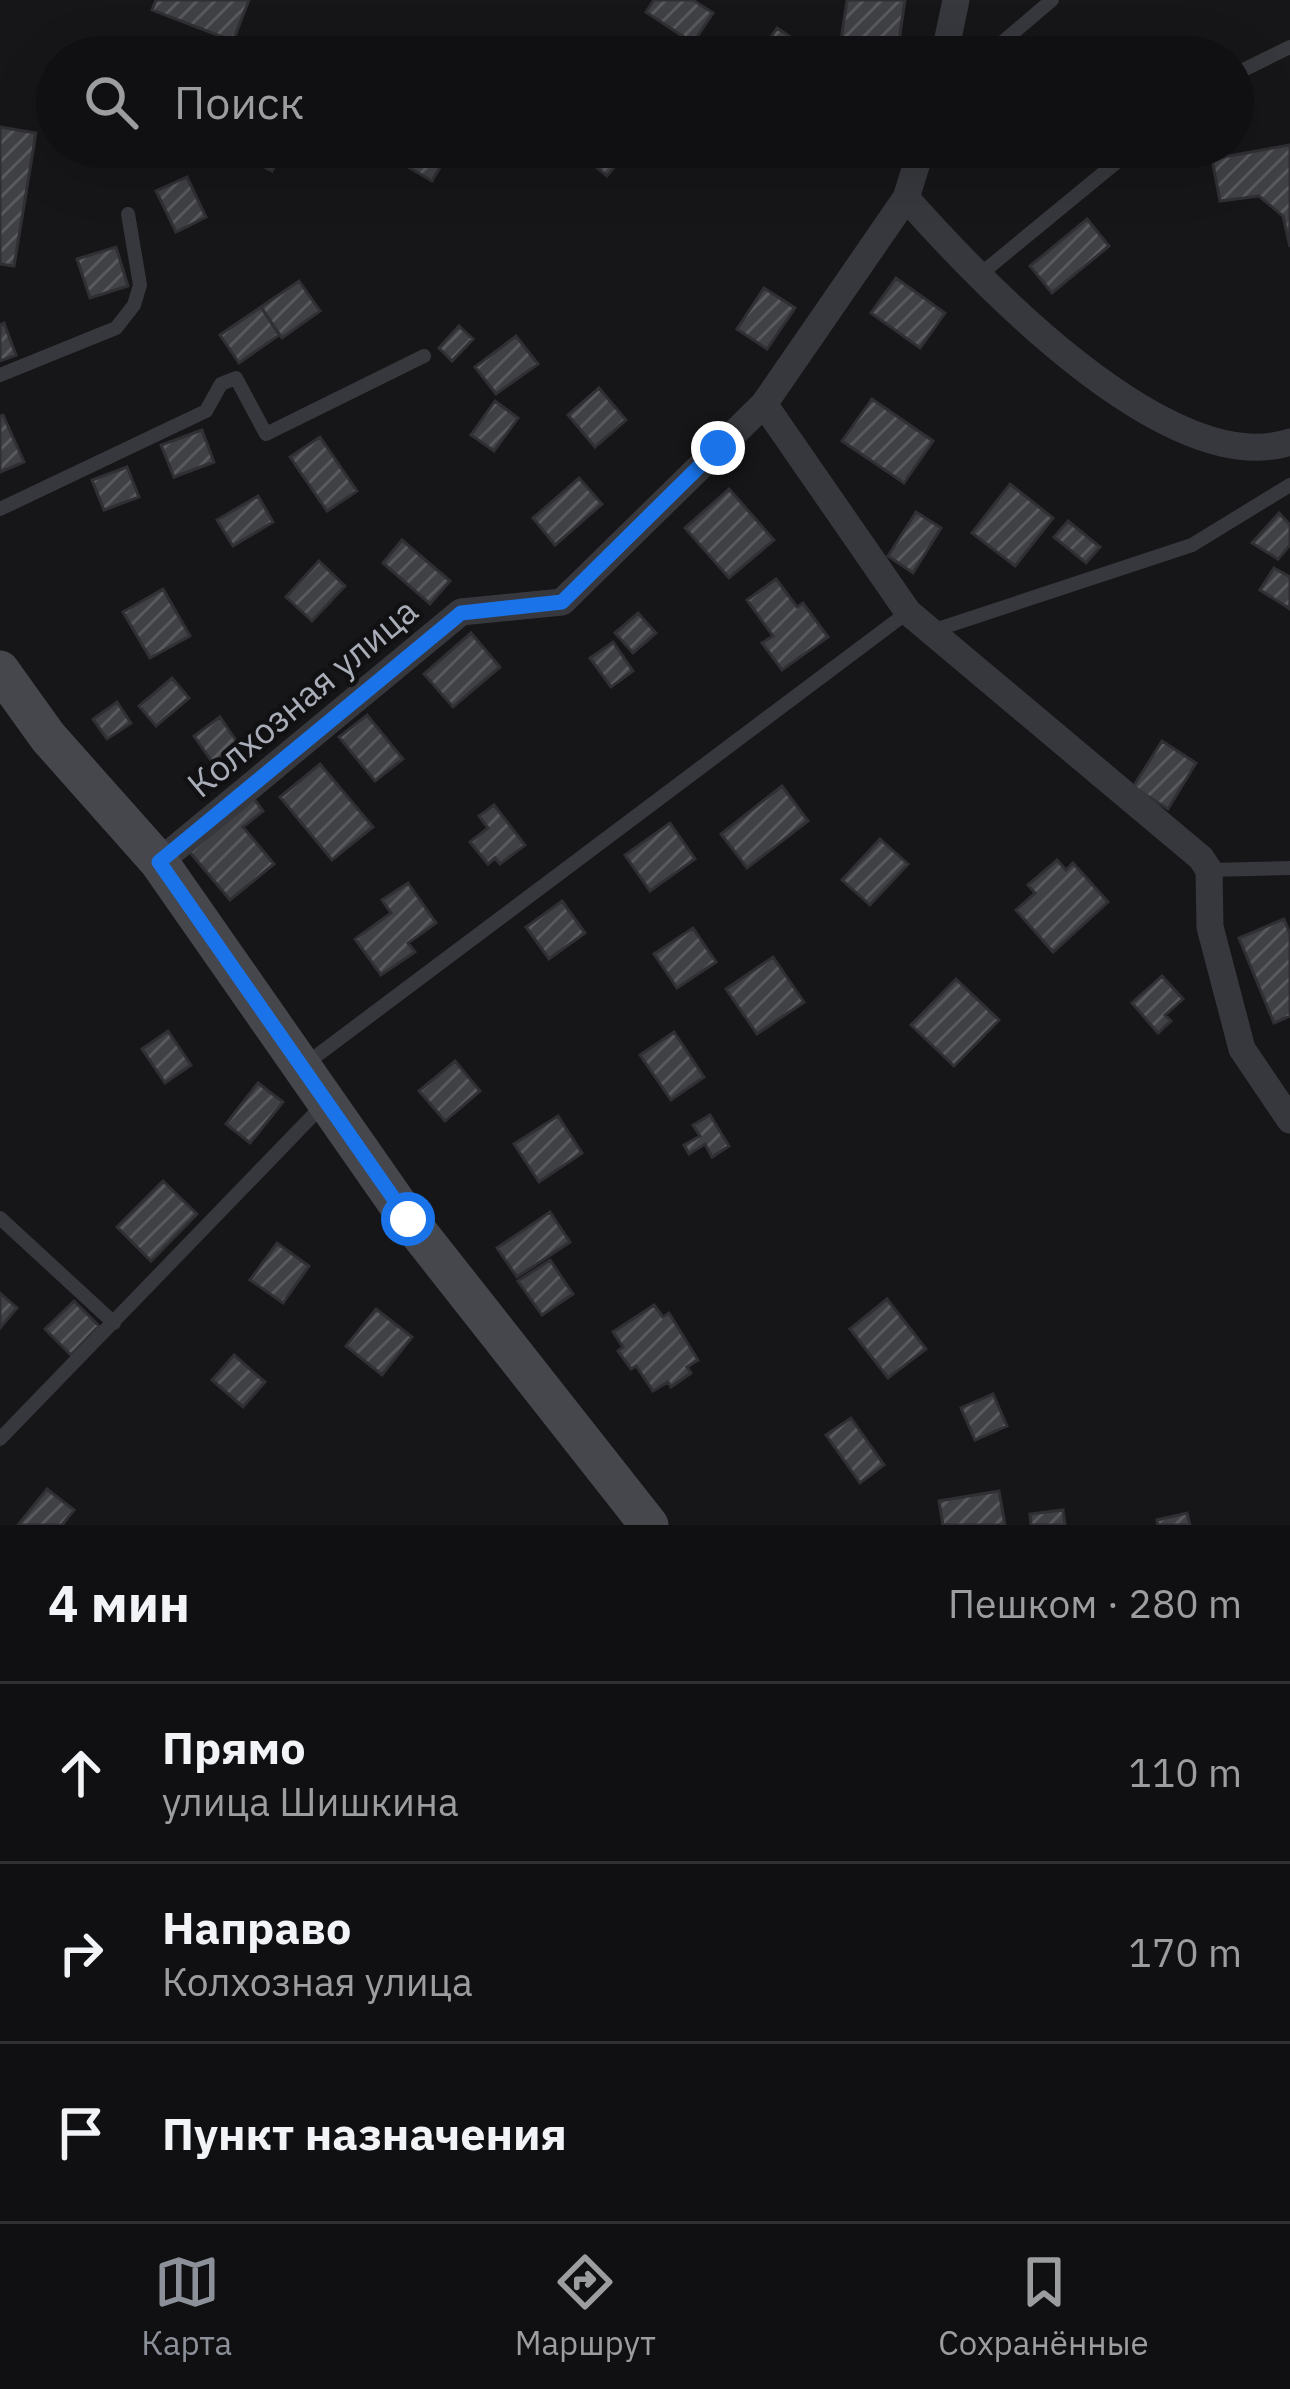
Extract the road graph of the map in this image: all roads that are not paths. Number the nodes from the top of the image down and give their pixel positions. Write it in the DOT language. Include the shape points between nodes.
graph roads {
  1 [pos="956,0"];
  2 [pos="1052,0"];
  3 [pos="948,36"];
  4 [pos="1010,36"];
  5 [pos="1290,47"];
  6 [pos="1254,65"];
  7 [pos="915,168"];
  8 [pos="1109,168"];
  9 [pos="906,198"];
  10 [pos="128,214"];
  11 [pos="976,277"];
  12 [pos="424,356"];
  13 [pos="0,375"];
  14 [pos="764,404"];
  15 [pos="1288,445"];
  16 [pos="1290,485"];
  17 [pos="0,508"];
  18 [pos="908,612"];
  19 [pos="932,631"];
  20 [pos="0,670"];
  21 [pos="159,862"];
  22 [pos="1290,868"];
  23 [pos="1209,870"];
  24 [pos="302,1067"];
  25 [pos="325,1102"];
  26 [pos="1290,1120"];
  27 [pos="0,1218"];
  28 [pos="114,1323"];
  29 [pos="0,1438"];
  30 [pos="649,1525"];
  1 -- 3 [label="street"];
  2 -- 4 [label="lane"];
  5 -- 6 [label="lane"];
  7 -- 9 [label="street, Колхозная улица"];
  8 -- 11 [label="lane"];
  9 -- 11 [label="street"];
  9 -- 14 [label="street, Колхозная улица"];
  10 -- 13 [label="lane" via="140,285 116,328"];
  11 -- 15 [label="street" via="1115,393 1179,429 1247,448"];
  12 -- 17 [label="lane" via="266,434 236,378 221,384 206,411"];
  14 -- 18 [label="street"];
  14 -- 21 [label="street, Колхозная улица" via="562,602 461,613"];
  16 -- 19 [label="lane" via="1192,545"];
  18 -- 19 [label="street"];
  18 -- 24 [label="lane"];
  19 -- 23 [label="street"];
  20 -- 21 [label="street" via="47,737"];
  21 -- 24 [label="street"];
  22 -- 23 [label="lane"];
  23 -- 26 [label="street" via="1210,927 1242,1049"];
  24 -- 25 [label="street"];
  25 -- 28 [label="lane"];
  25 -- 30 [label="street"];
  27 -- 28 [label="lane"];
  28 -- 29 [label="lane"];
}
